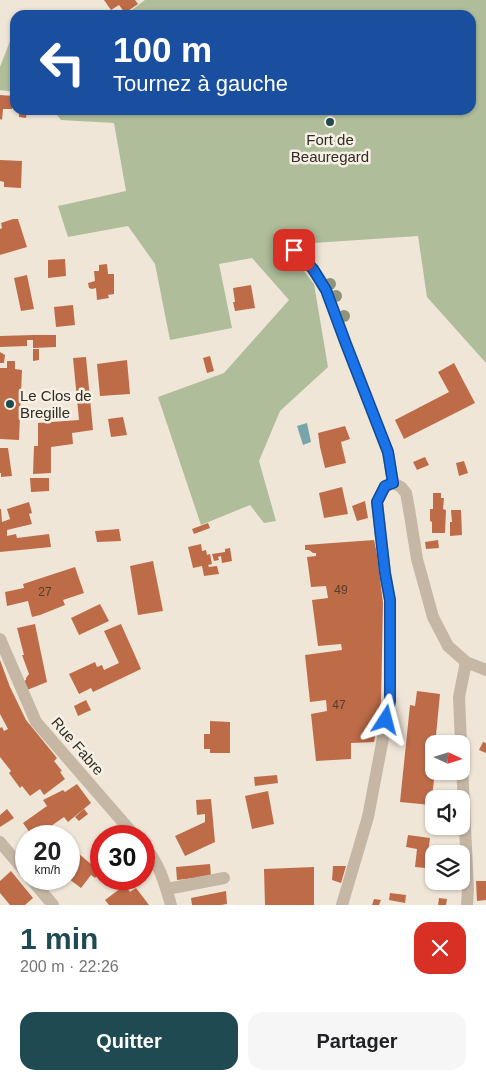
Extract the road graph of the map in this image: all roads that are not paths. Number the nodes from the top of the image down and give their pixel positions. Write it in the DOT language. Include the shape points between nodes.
graph roads {
  1 [pos="294,250"];
  2 [pos="393,483"];
  3 [pos="0,639"];
  4 [pos="466,662"];
  5 [pos="486,670"];
  6 [pos="461,735"];
  7 [pos="463,780"];
  8 [pos="125,825"];
  9 [pos="0,842"];
  10 [pos="15,860"];
  11 [pos="155,862"];
  12 [pos="224,878"];
  13 [pos="40,890"];
  14 [pos="167,890"];
  15 [pos="53,905"];
  16 [pos="171,905"];
  17 [pos="342,905"];
  18 [pos="467,905"];
  1 -- 2 [label="street" via="313,269 326,290 388,452"];
  2 -- 4 [label="street" via="406,493 417,559 433,617 448,646"];
  2 -- 17 [label="street" via="385,486 377,502 390,600 390,701 368,817"];
  3 -- 8 [label="street, Rue Fabre" via="36,722"];
  4 -- 5 [label="street"];
  4 -- 6 [label="street" via="459,697"];
  7 -- 18 [label="street"];
  9 -- 10 [label="street"];
  11 -- 14 [label="street"];
  12 -- 14 [label="street"];
  13 -- 15 [label="street"];
  14 -- 16 [label="street"];
}
